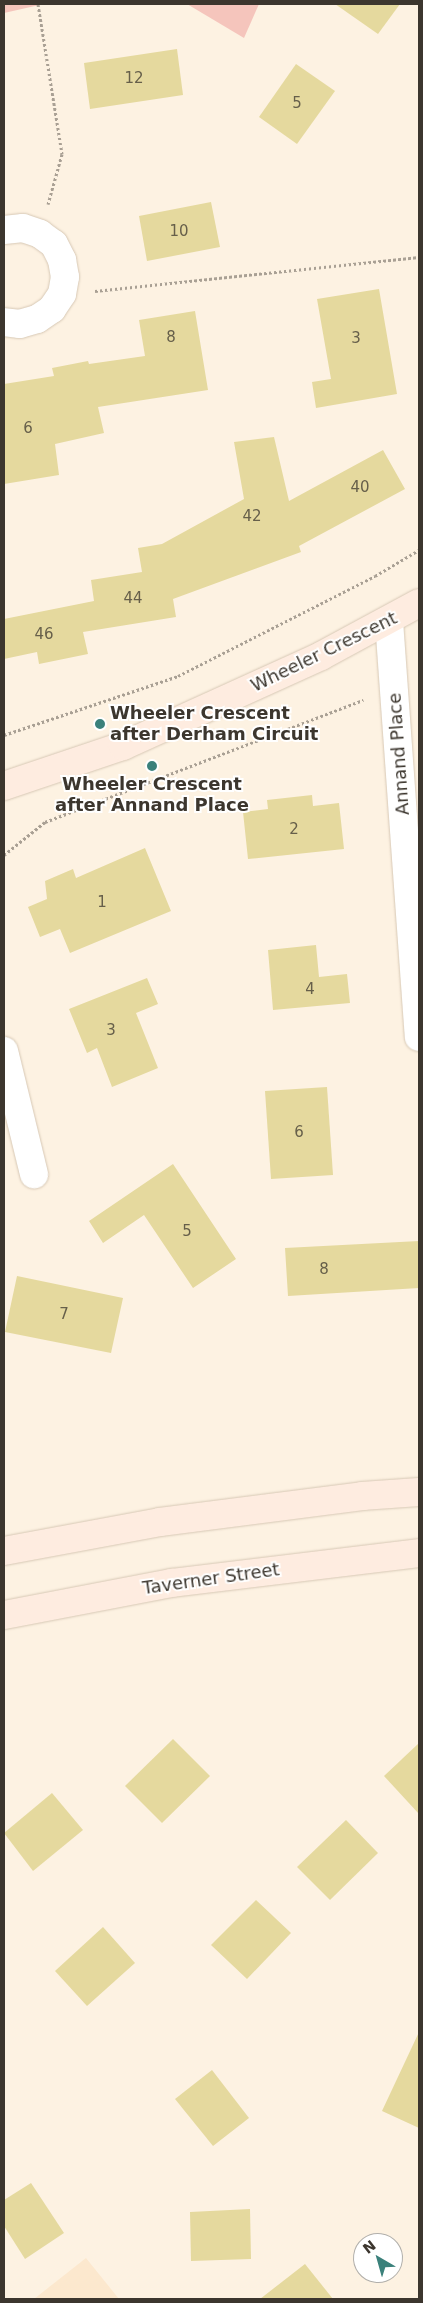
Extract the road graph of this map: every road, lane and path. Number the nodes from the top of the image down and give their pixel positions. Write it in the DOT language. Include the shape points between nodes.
graph roads {
  1 [pos="38,4"];
  2 [pos="4,230"];
  3 [pos="40,234"];
  4 [pos="419,257"];
  5 [pos="62,294"];
  6 [pos="4,322"];
  7 [pos="419,550"];
  8 [pos="419,603"];
  9 [pos="389,621"];
  10 [pos="394,687"];
  11 [pos="4,736"];
  12 [pos="4,786"];
  13 [pos="4,855"];
  14 [pos="419,1037"];
  15 [pos="4,1051"];
  16 [pos="34,1174"];
  17 [pos="419,1492"];
  18 [pos="4,1551"];
  19 [pos="419,1553"];
  20 [pos="4,1615"];
  1 -- 3 [label="path" via="62,154"];
  2 -- 3 [label="street" via="23,228"];
  3 -- 5 [label="street" via="54,244 62,260 65,277"];
  4 -- 5 [label="path"];
  5 -- 6 [label="street" via="52,309 37,319 20,324"];
  7 -- 11 [label="path" via="375,576 178,676"];
  8 -- 9 [label="main road, Wheeler Crescent"];
  9 -- 10 [label="street, Annand Place"];
  9 -- 12 [label="main road, Wheeler Crescent" via="321,656 123,746"];
  10 -- 13 [label="path" via="45,822"];
  10 -- 14 [label="street, Annand Place"];
  15 -- 16 [label="street"];
  17 -- 18 [label="main road" via="362,1496 160,1522"];
  19 -- 20 [label="main road, Taverner Street" via="172,1583"];
}
